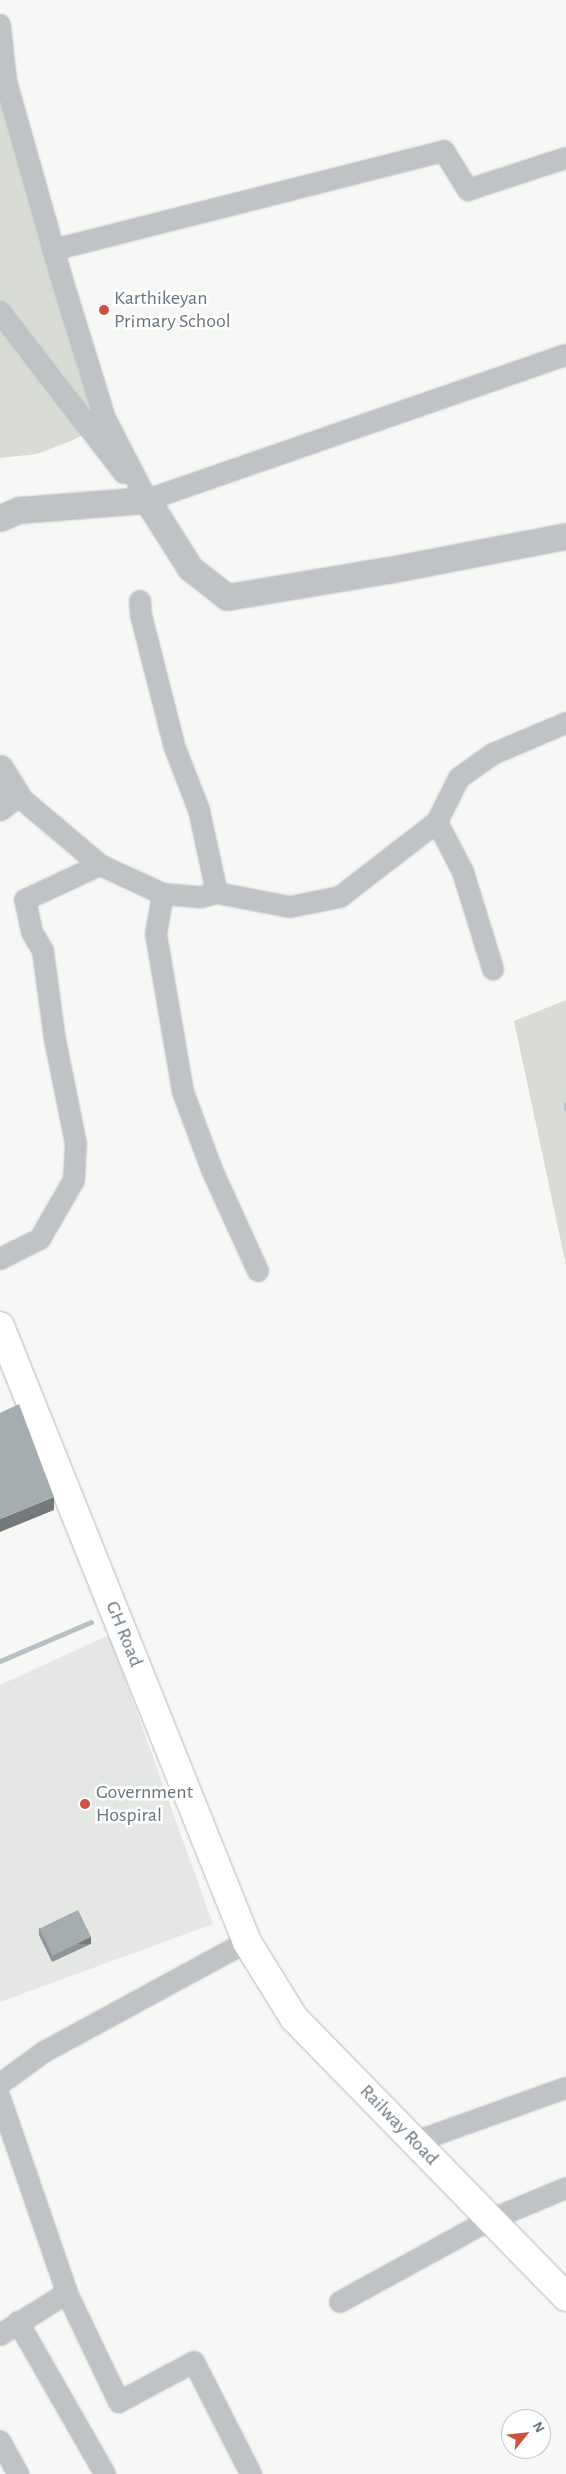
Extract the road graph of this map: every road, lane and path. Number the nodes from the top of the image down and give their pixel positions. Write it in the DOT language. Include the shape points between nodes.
graph roads {
  1 [pos="0,25"];
  2 [pos="566,158"];
  3 [pos="53,250"];
  4 [pos="0,312"];
  5 [pos="566,355"];
  6 [pos="147,500"];
  7 [pos="0,518"];
  8 [pos="566,536"];
  9 [pos="140,600"];
  10 [pos="566,723"];
  11 [pos="0,768"];
  12 [pos="8,800"];
  13 [pos="437,822"];
  14 [pos="100,865"];
  15 [pos="217,893"];
  16 [pos="162,894"];
  17 [pos="492,969"];
  18 [pos="0,1259"];
  19 [pos="258,1272"];
  20 [pos="0,1326"];
  21 [pos="247,1942"];
  22 [pos="0,2084"];
  23 [pos="566,2088"];
  24 [pos="0,2098"];
  25 [pos="415,2142"];
  26 [pos="566,2188"];
  27 [pos="490,2220"];
  28 [pos="67,2293"];
  29 [pos="566,2297"];
  30 [pos="340,2302"];
  31 [pos="18,2322"];
  32 [pos="0,2335"];
  33 [pos="0,2441"];
  34 [pos="18,2474"];
  35 [pos="105,2474"];
  36 [pos="251,2474"];
  1 -- 3 [label="street" via="6,81"];
  2 -- 3 [label="street" via="468,190 444,151"];
  3 -- 6 [label="street" via="105,418"];
  4 -- 6 [label="street" via="100,444"];
  5 -- 6 [label="street"];
  6 -- 7 [label="street" via="19,510"];
  6 -- 8 [label="street" via="190,568 227,597"];
  9 -- 15 [label="street" via="175,748 199,810"];
  10 -- 13 [label="street" via="493,754 460,778"];
  11 -- 12 [label="street"];
  12 -- 14 [label="street"];
  13 -- 15 [label="street" via="340,897 290,907"];
  13 -- 17 [label="street" via="463,872"];
  14 -- 16 [label="street"];
  14 -- 18 [label="street" via="25,900 32,932 43,951 55,1040 76,1144 74,1180 40,1239"];
  15 -- 16 [label="street" via="201,897"];
  16 -- 19 [label="street" via="156,934 183,1092 212,1170"];
  20 -- 21 [label="main road, GH Road"];
  21 -- 22 [label="street" via="44,2052"];
  21 -- 25 [label="main road, Railway Road" via="294,2018"];
  23 -- 25 [label="street"];
  24 -- 28 [label="street"];
  25 -- 27 [label="main road, Railway Road"];
  26 -- 27 [label="street"];
  27 -- 29 [label="main road, Railway Road"];
  27 -- 30 [label="street"];
  28 -- 31 [label="street"];
  28 -- 36 [label="street" via="119,2402 194,2362"];
  31 -- 32 [label="street"];
  31 -- 35 [label="street"];
  33 -- 34 [label="street"];
}
